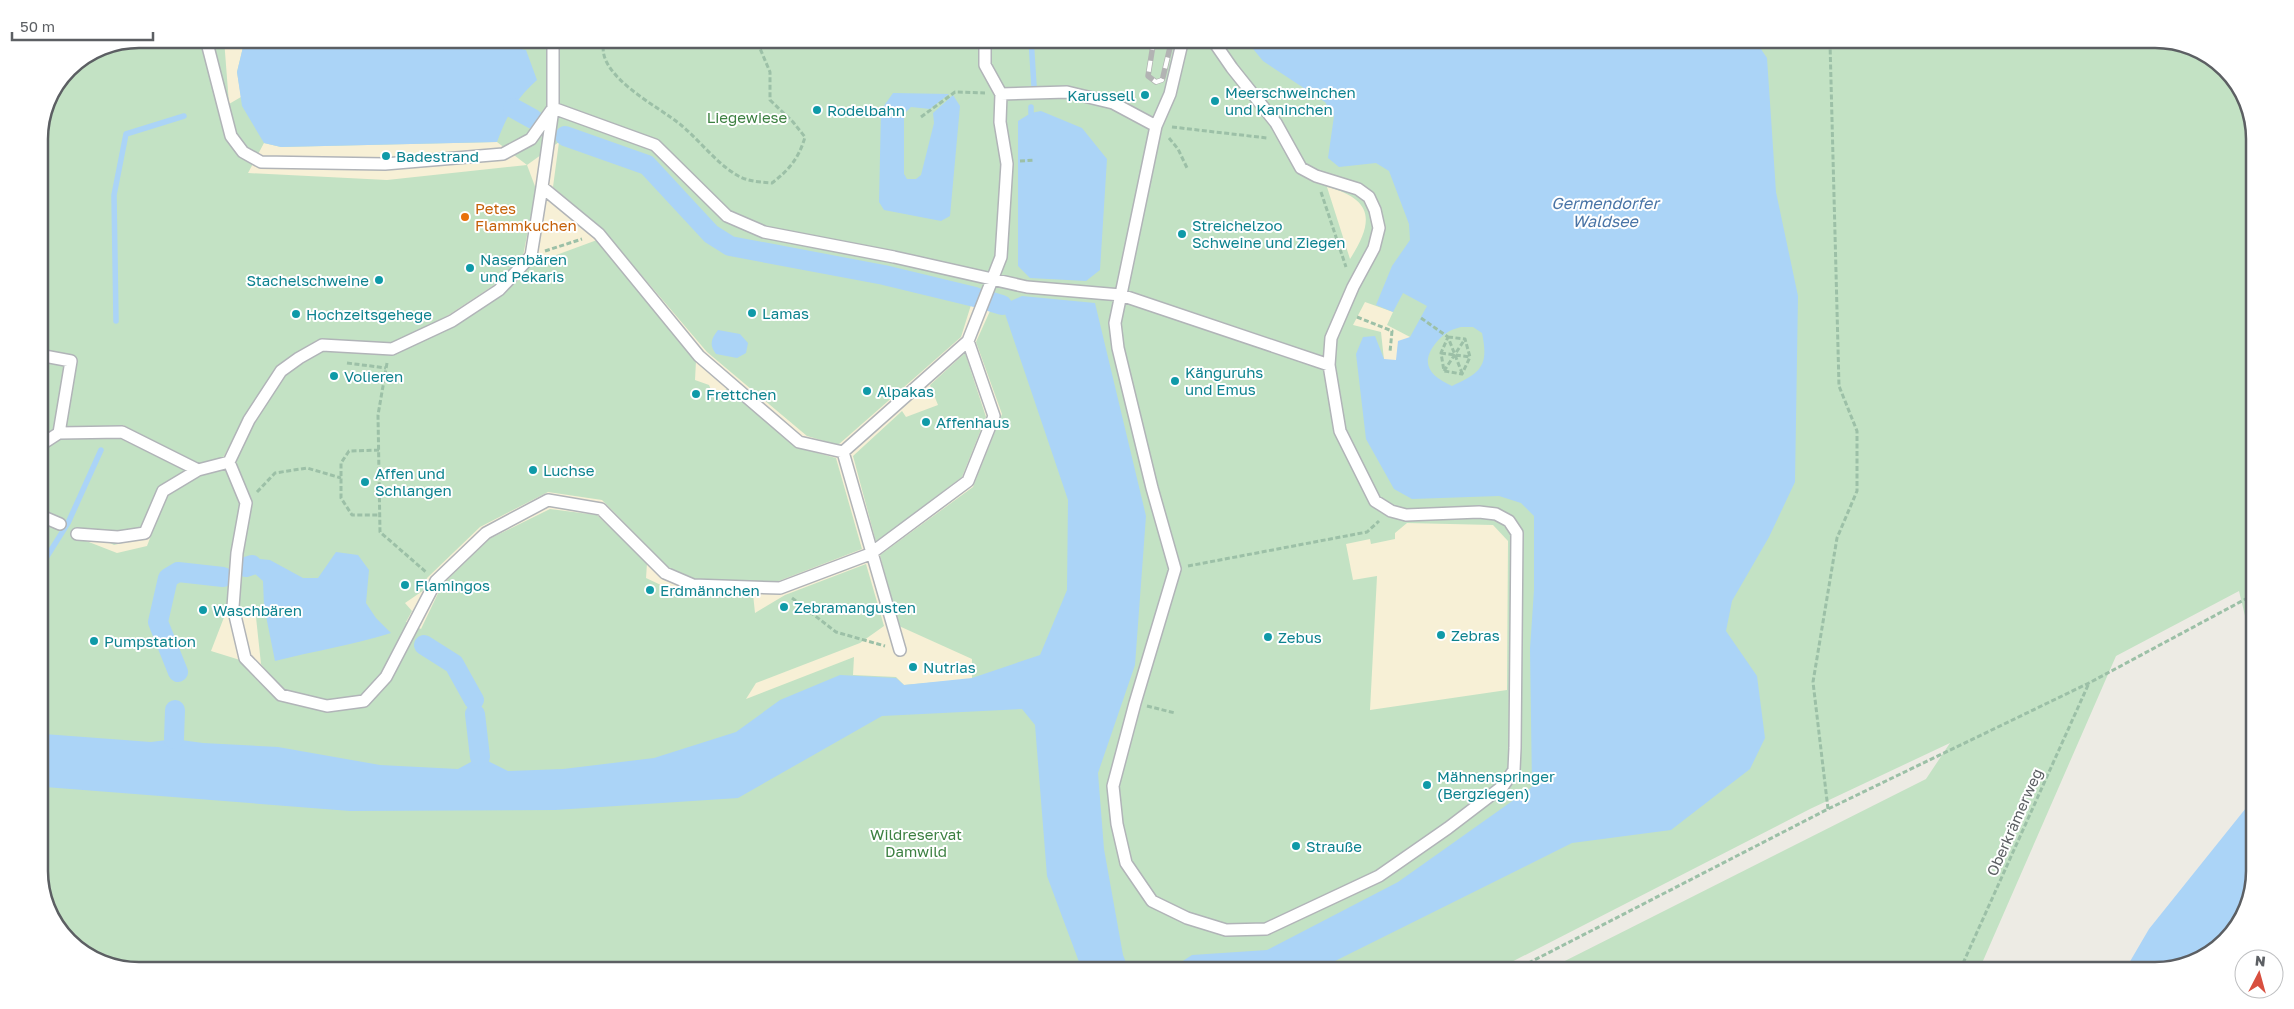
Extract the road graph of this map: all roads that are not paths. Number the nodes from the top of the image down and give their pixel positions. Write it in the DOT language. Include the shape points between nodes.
graph roads {
  1 [pos="208,48"];
  2 [pos="553,48"];
  3 [pos="985,48"];
  4 [pos="1182,48"];
  5 [pos="1218,48"];
  6 [pos="1001,94"];
  7 [pos="553,108"];
  8 [pos="1156,126"];
  9 [pos="542,187"];
  10 [pos="992,280"];
  11 [pos="1121,296"];
  12 [pos="968,341"];
  13 [pos="48,357"];
  14 [pos="1329,365"];
  15 [pos="58,433"];
  16 [pos="48,440"];
  17 [pos="843,452"];
  18 [pos="229,462"];
  19 [pos="198,470"];
  20 [pos="48,519"];
  21 [pos="60,524"];
  22 [pos="77,534"];
  23 [pos="870,554"];
  24 [pos="900,650"];
  1 -- 7 [label="lane" via="231,136 243,152 261,162 385,164 503,154 531,139"];
  2 -- 7 [label="lane"];
  3 -- 6 [label="lane" via="985,66"];
  4 -- 8 [label="lane" via="1170,94"];
  5 -- 14 [label="lane" via="1276,123 1301,168 1358,189 1369,197 1375,210 1380,228 1378,235 1330,338"];
  6 -- 8 [label="lane" via="1067,92 1113,103"];
  6 -- 10 [label="lane" via="1000,122 1007,164 1002,257"];
  7 -- 9 [label="lane"];
  7 -- 10 [label="lane" via="655,145 727,216 764,232"];
  8 -- 11 [label="lane"];
  9 -- 17 [label="lane" via="599,234 699,356 799,442"];
  9 -- 18 [label="lane" via="531,256 499,290 452,321 392,349 322,345 299,358 281,371 249,420"];
  10 -- 11 [label="lane" via="1027,287"];
  10 -- 12 [label="lane"];
  11 -- 14 [label="lane"];
  11 -- 14 [label="lane" via="1115,323 1118,348 1175,568 1134,703 1113,786 1117,824 1126,863 1152,901 1187,918 1226,930 1266,929 1379,876 1503,786 1514,770 1517,533 1509,521 1496,514 1406,515 1391,511 1375,501 1340,430"];
  12 -- 17 [label="lane"];
  12 -- 23 [label="lane" via="994,416 968,481"];
  13 -- 15 [label="lane" via="70,361"];
  15 -- 16 [label="lane"];
  15 -- 19 [label="lane" via="122,432"];
  17 -- 23 [label="lane"];
  18 -- 19 [label="lane"];
  18 -- 23 [label="lane" via="246,503 237,552 233,607 246,658 281,695 327,706 364,701 386,677 436,581 486,533 548,500 601,508 665,573 692,585 780,588"];
  19 -- 22 [label="lane" via="163,491 145,533 118,537"];
  20 -- 21 [label="lane"];
  23 -- 24 [label="lane"];
}
